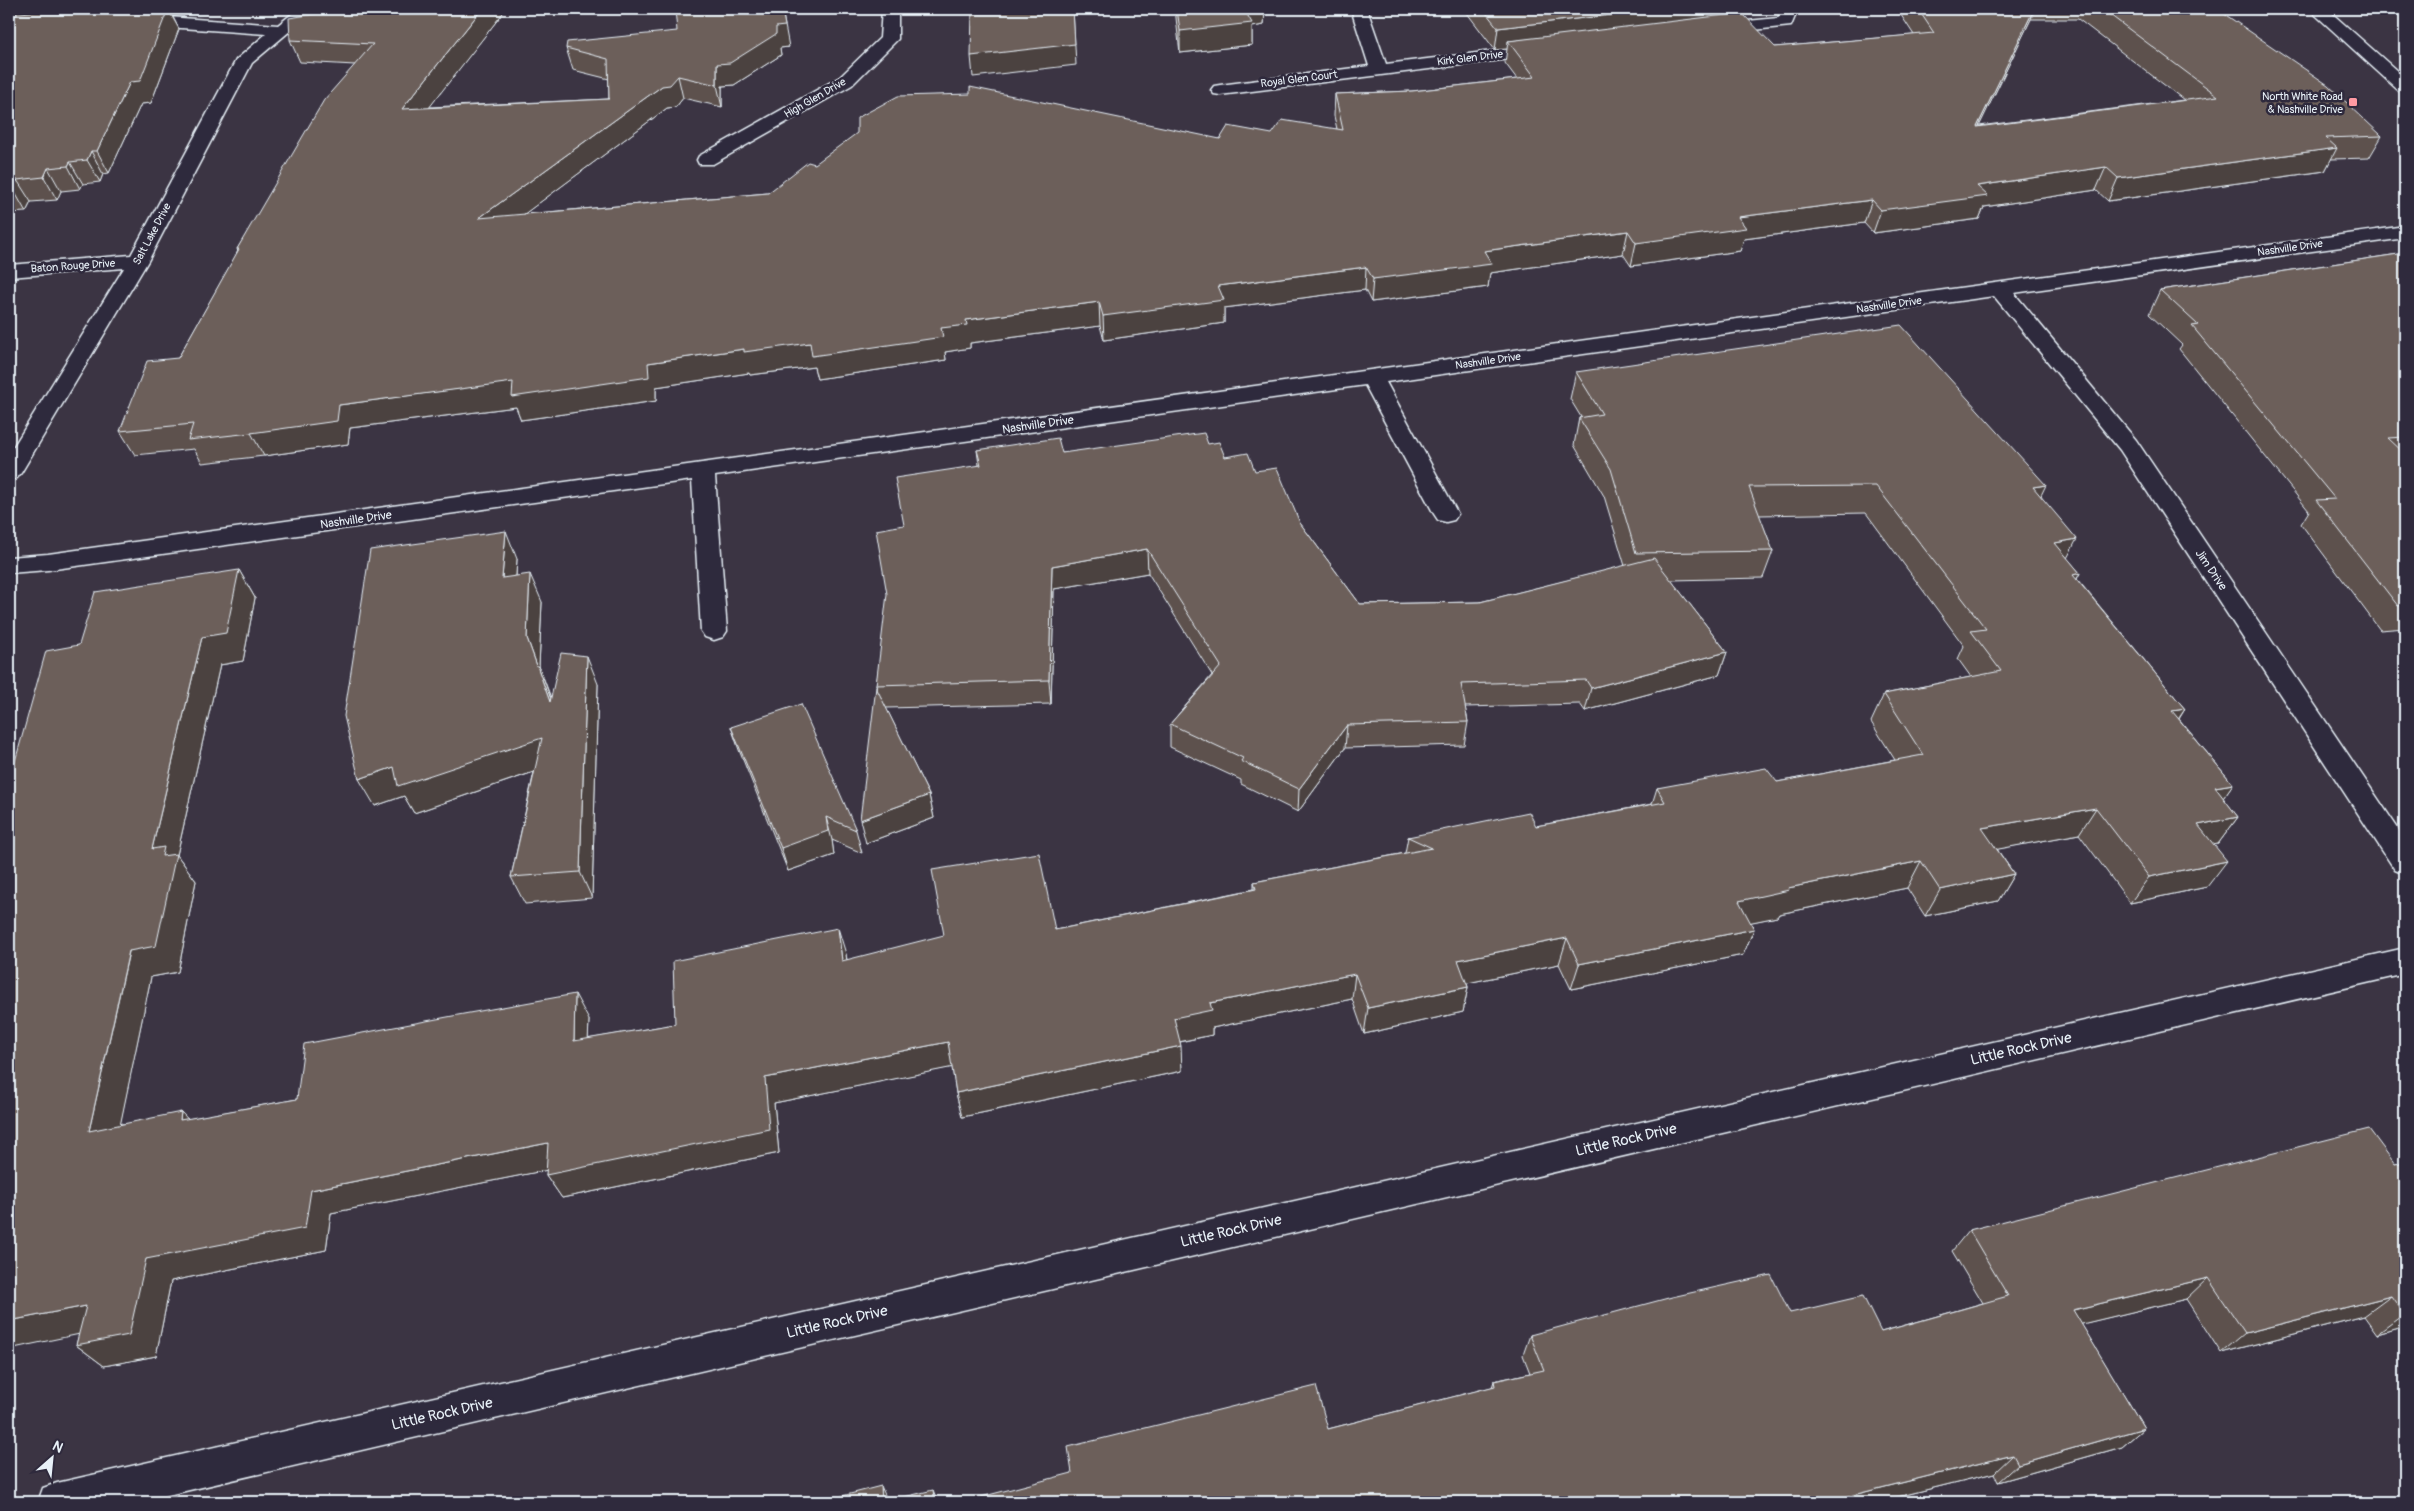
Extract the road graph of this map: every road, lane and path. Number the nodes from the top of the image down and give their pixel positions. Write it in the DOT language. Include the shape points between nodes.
graph roads {
  1 [pos="308,9"];
  2 [pos="890,9"];
  3 [pos="1359,9"];
  4 [pos="1790,9"];
  5 [pos="2317,9"];
  6 [pos="123,18"];
  7 [pos="279,30"];
  8 [pos="1696,32"];
  9 [pos="1558,48"];
  10 [pos="1379,69"];
  11 [pos="2405,87"];
  12 [pos="1220,90"];
  13 [pos="706,160"];
  14 [pos="2405,232"];
  15 [pos="138,261"];
  16 [pos="9,272"];
  17 [pos="2000,290"];
  18 [pos="1373,378"];
  19 [pos="703,472"];
  20 [pos="9,473"];
  21 [pos="1446,514"];
  22 [pos="9,565"];
  23 [pos="714,631"];
  24 [pos="2405,862"];
  25 [pos="2405,961"];
  26 [pos="57,1502"];
  1 -- 7 [label="street, Salt Lake Drive"];
  2 -- 13 [label="street, High Glen Drive" via="889,39 846,81"];
  3 -- 10 [label="street"];
  4 -- 8 [label="street" via="1786,22"];
  5 -- 11 [label="street"];
  6 -- 7 [label="street"];
  7 -- 15 [label="street, Salt Lake Drive" via="245,60"];
  9 -- 10 [label="street, Kirk Glen Drive"];
  10 -- 12 [label="street, Royal Glen Court"];
  14 -- 17 [label="street, Nashville Drive"];
  15 -- 16 [label="street, Baton Rouge Drive" via="68,264"];
  15 -- 20 [label="street, Salt Lake Drive"];
  17 -- 18 [label="street, Nashville Drive"];
  17 -- 24 [label="street, Jim Drive" via="2128,445"];
  18 -- 19 [label="street, Nashville Drive"];
  18 -- 21 [label="street"];
  19 -- 22 [label="street, Nashville Drive" via="58,561"];
  19 -- 23 [label="street"];
  25 -- 26 [label="street, Little Rock Drive"];
}
